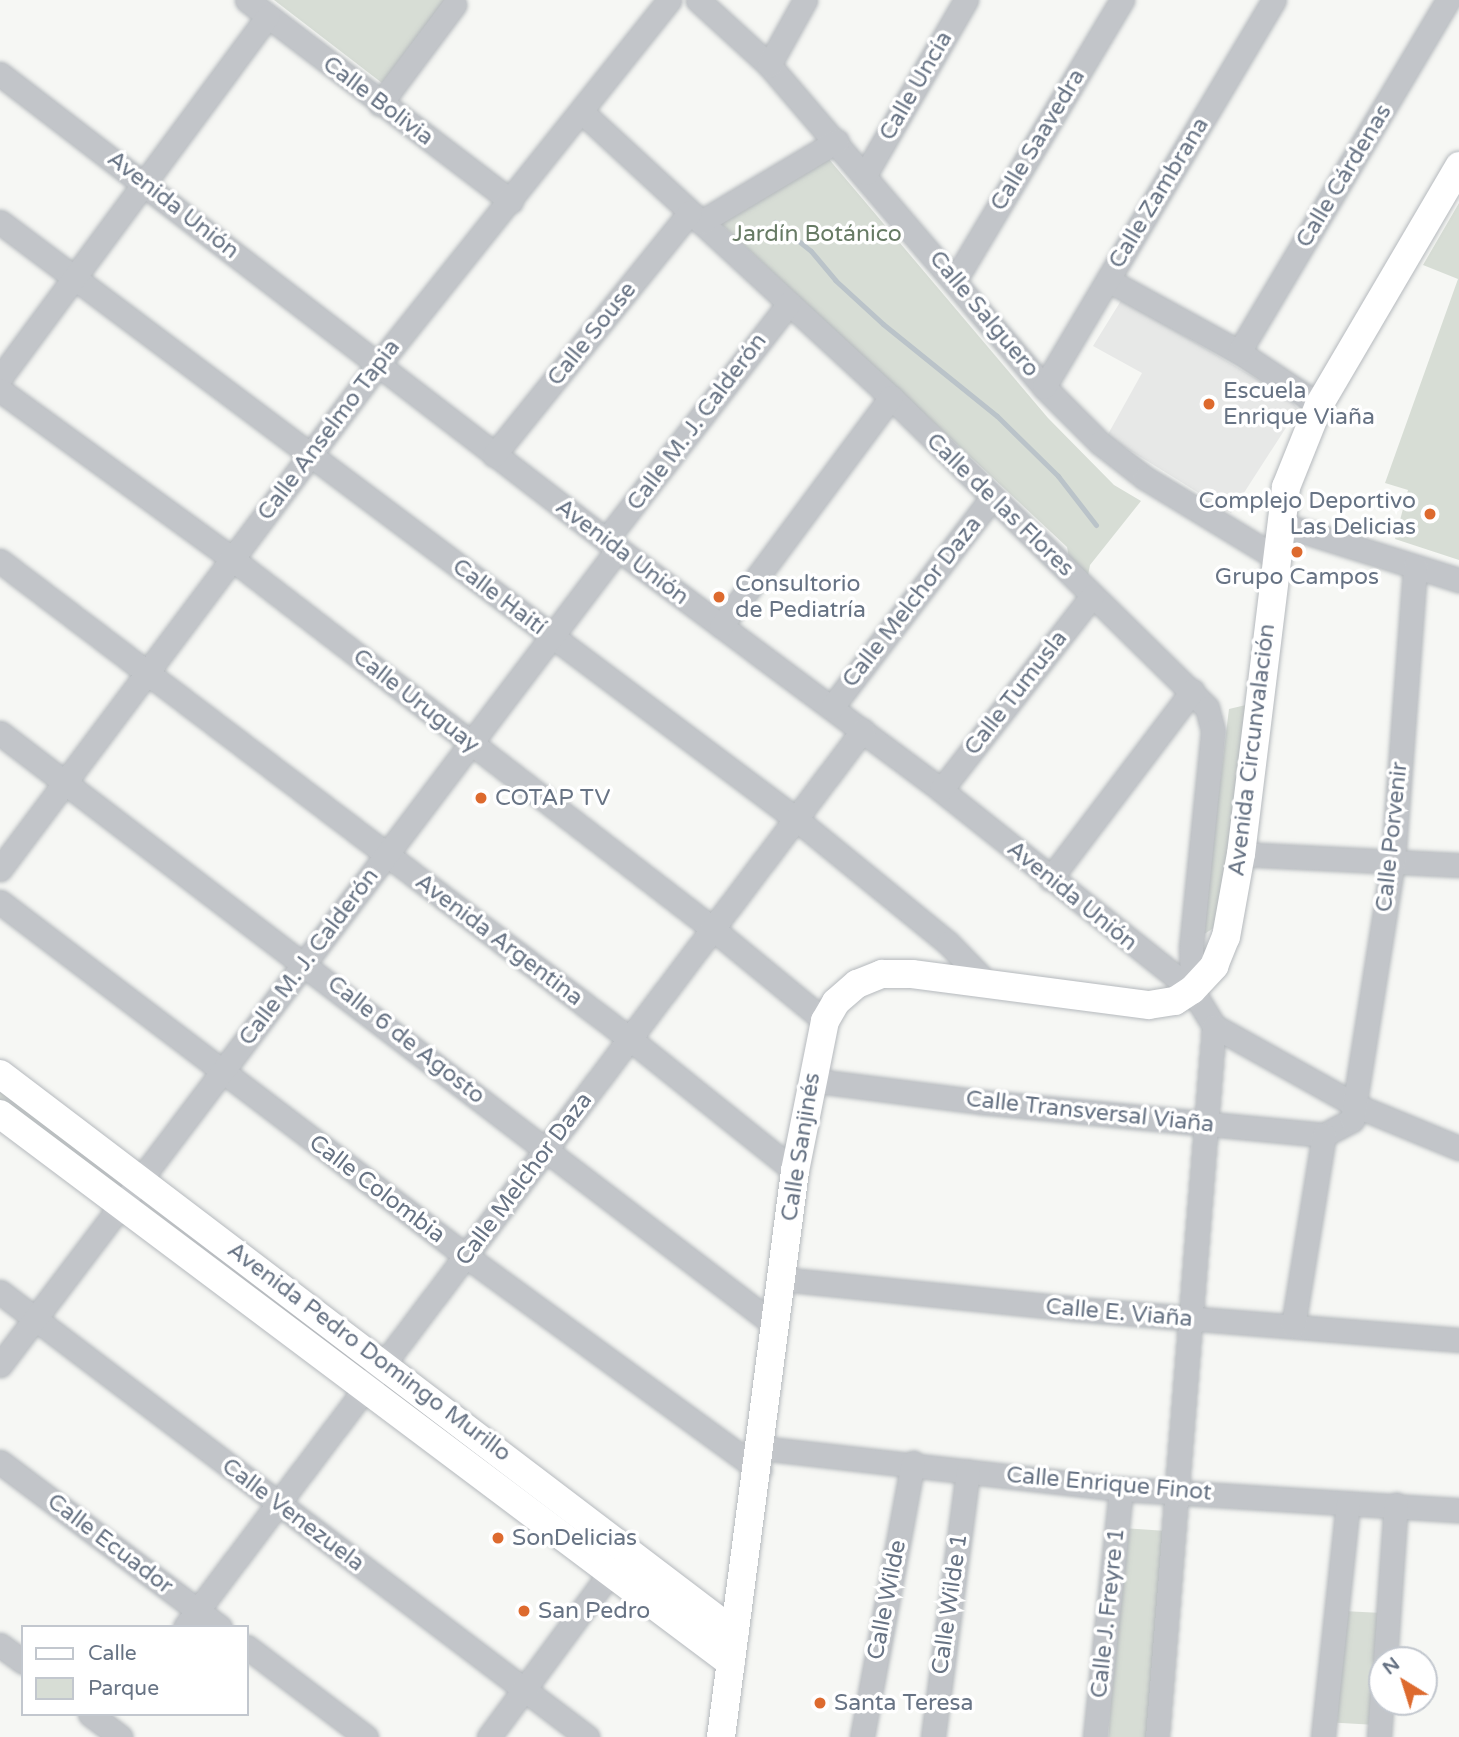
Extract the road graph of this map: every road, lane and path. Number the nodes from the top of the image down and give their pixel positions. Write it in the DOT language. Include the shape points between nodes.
graph roads {
  1 [pos="247,0"];
  2 [pos="669,0"];
  3 [pos="698,0"];
  4 [pos="805,0"];
  5 [pos="966,0"];
  6 [pos="1122,0"];
  7 [pos="1274,0"];
  8 [pos="1448,0"];
  9 [pos="454,5"];
  10 [pos="268,16"];
  11 [pos="769,65"];
  12 [pos="0,74"];
  13 [pos="380,104"];
  14 [pos="583,113"];
  15 [pos="837,141"];
  16 [pos="1459,166"];
  17 [pos="866,173"];
  18 [pos="144,182"];
  19 [pos="511,201"];
  20 [pos="695,217"];
  21 [pos="0,222"];
  22 [pos="76,279"];
  23 [pos="955,280"];
  24 [pos="1108,280"];
  25 [pos="789,303"];
  26 [pos="1239,352"];
  27 [pos="377,366"];
  28 [pos="0,378"];
  29 [pos="1044,387"];
  30 [pos="0,390"];
  31 [pos="891,397"];
  32 [pos="1319,405"];
  33 [pos="311,454"];
  34 [pos="494,455"];
  35 [pos="992,498"];
  36 [pos="1280,524"];
  37 [pos="612,545"];
  38 [pos="1275,557"];
  39 [pos="231,558"];
  40 [pos="0,561"];
  41 [pos="1415,567"];
  42 [pos="1459,580"];
  43 [pos="1092,596"];
  44 [pos="721,626"];
  45 [pos="552,638"];
  46 [pos="144,673"];
  47 [pos="1192,691"];
  48 [pos="832,707"];
  49 [pos="863,730"];
  50 [pos="0,733"];
  51 [pos="471,744"];
  52 [pos="66,782"];
  53 [pos="941,790"];
  54 [pos="796,819"];
  55 [pos="1241,853"];
  56 [pos="387,855"];
  57 [pos="1392,860"];
  58 [pos="1459,865"];
  59 [pos="0,869"];
  60 [pos="1050,879"];
  61 [pos="0,902"];
  62 [pos="713,929"];
  63 [pos="305,962"];
  64 [pos="988,984"];
  65 [pos="1192,990"];
  66 [pos="825,1021"];
  67 [pos="1214,1026"];
  68 [pos="630,1039"];
  69 [pos="222,1072"];
  70 [pos="0,1074"];
  71 [pos="810,1080"];
  72 [pos="1357,1106"];
  73 [pos="0,1114"];
  74 [pos="1208,1124"];
  75 [pos="1324,1135"];
  76 [pos="1459,1148"];
  77 [pos="547,1149"];
  78 [pos="794,1171"];
  79 [pos="141,1179"];
  80 [pos="122,1204"];
  81 [pos="466,1256"];
  82 [pos="781,1279"];
  83 [pos="0,1292"];
  84 [pos="35,1319"];
  85 [pos="1191,1319"];
  86 [pos="775,1325"];
  87 [pos="1293,1326"];
  88 [pos="1459,1340"];
  89 [pos="384,1363"];
  90 [pos="0,1365"];
  91 [pos="364,1390"];
  92 [pos="759,1459"];
  93 [pos="0,1462"];
  94 [pos="913,1463"];
  95 [pos="968,1471"];
  96 [pos="1121,1489"];
  97 [pos="1180,1489"];
  98 [pos="1348,1503"];
  99 [pos="278,1504"];
  100 [pos="1396,1504"];
  101 [pos="1459,1510"];
  102 [pos="626,1549"];
  103 [pos="609,1572"];
  104 [pos="192,1618"];
  105 [pos="214,1625"];
  106 [pos="735,1633"];
  107 [pos="0,1645"];
  108 [pos="1385,1646"];
  109 [pos="248,1648"];
  110 [pos="21,1661"];
  111 [pos="731,1663"];
  112 [pos="525,1689"];
  113 [pos="1380,1716"];
  114 [pos="366,1737"];
  115 [pos="489,1737"];
  116 [pos="587,1737"];
  117 [pos="721,1737"];
  118 [pos="862,1737"];
  119 [pos="933,1737"];
  120 [pos="1095,1737"];
  121 [pos="1157,1737"];
  122 [pos="1323,1737"];
  123 [pos="1379,1737"];
  1 -- 10 [label="street, Calle Bolivia"];
  2 -- 14 [label="street, Calle Anselmo Tapia"];
  3 -- 11 [label="street, Calle Salguero"];
  4 -- 11 [label="street"];
  5 -- 17 [label="street, Calle Uncía"];
  6 -- 23 [label="street, Calle Saavedra"];
  7 -- 24 [label="street, Calle Zambrana"];
  8 -- 26 [label="street, Calle Cárdenas"];
  9 -- 13 [label="street"];
  10 -- 13 [label="street, Calle Bolivia"];
  10 -- 18 [label="street"];
  11 -- 15 [label="street, Calle Salguero"];
  12 -- 18 [label="street, Avenida Unión"];
  13 -- 19 [label="street, Calle Bolivia"];
  14 -- 19 [label="street, Calle Anselmo Tapia"];
  14 -- 20 [label="street, Calle de las Flores"];
  15 -- 17 [label="street, Calle Salguero"];
  15 -- 20 [label="street, Calle Souse"];
  16 -- 32 [label="main road, Avenida Circunvalación"];
  17 -- 23 [label="street, Calle Salguero"];
  18 -- 22 [label="street"];
  18 -- 27 [label="street, Avenida Unión"];
  19 -- 27 [label="street, Calle Anselmo Tapia"];
  20 -- 25 [label="street, Calle de las Flores"];
  20 -- 34 [label="street, Calle Souse"];
  21 -- 22 [label="street, Calle Haití"];
  22 -- 28 [label="street"];
  22 -- 33 [label="street, Calle Haití"];
  23 -- 29 [label="street, Calle Salguero"];
  24 -- 26 [label="street"];
  24 -- 29 [label="street, Calle Zambrana"];
  25 -- 31 [label="street, Calle de las Flores"];
  25 -- 37 [label="street, Calle M. J. Calderón"];
  26 -- 32 [label="street"];
  27 -- 33 [label="street, Calle Anselmo Tapia"];
  27 -- 34 [label="street, Avenida Unión"];
  29 -- 38 [label="street, Calle Salguero" via="1100,443 1145,478"];
  30 -- 39 [label="street, Calle Uruguay"];
  31 -- 35 [label="street, Calle de las Flores"];
  31 -- 44 [label="street"];
  32 -- 36 [label="main road, Avenida Circunvalación" via="1296,454"];
  33 -- 39 [label="street, Calle Anselmo Tapia"];
  33 -- 45 [label="street, Calle Haití"];
  34 -- 37 [label="street, Avenida Unión"];
  35 -- 43 [label="street, Calle de las Flores"];
  35 -- 48 [label="street, Calle Melchor Daza"];
  36 -- 38 [label="main road, Avenida Circunvalación"];
  36 -- 41 [label="street"];
  37 -- 44 [label="street, Avenida Unión"];
  37 -- 45 [label="street, Calle M. J. Calderón"];
  38 -- 55 [label="main road, Avenida Circunvalación"];
  39 -- 46 [label="street, Calle Anselmo Tapia"];
  39 -- 51 [label="street, Calle Uruguay"];
  40 -- 46 [label="street, Avenida Argentina"];
  41 -- 42 [label="street"];
  41 -- 57 [label="street, Calle Porvenir"];
  43 -- 47 [label="street, Calle de las Flores"];
  43 -- 53 [label="street, Calle Tumusla"];
  44 -- 48 [label="street, Avenida Unión"];
  45 -- 51 [label="street, Calle M. J. Calderón"];
  45 -- 54 [label="street, Calle Haití"];
  46 -- 52 [label="street, Calle Anselmo Tapia"];
  46 -- 56 [label="street, Avenida Argentina"];
  47 -- 60 [label="street"];
  47 -- 65 [label="street, Calle de las Flores" via="1207,708 1213,731 1191,947"];
  48 -- 49 [label="street, Avenida Unión"];
  49 -- 53 [label="street, Avenida Unión"];
  49 -- 54 [label="street, Calle Melchor Daza"];
  50 -- 52 [label="street, Calle 6 de Agosto"];
  51 -- 56 [label="street, Calle M. J. Calderón"];
  51 -- 62 [label="street, Calle Uruguay"];
  52 -- 59 [label="street, Calle Anselmo Tapia"];
  52 -- 63 [label="street, Calle 6 de Agosto"];
  53 -- 60 [label="street, Avenida Unión"];
  54 -- 62 [label="street, Calle Melchor Daza"];
  54 -- 64 [label="street, Calle Haití" via="948,943"];
  55 -- 57 [label="street"];
  55 -- 65 [label="main road, Avenida Circunvalación" via="1226,937 1214,966"];
  56 -- 63 [label="street, Calle M. J. Calderón"];
  56 -- 68 [label="street, Avenida Argentina"];
  57 -- 58 [label="street"];
  57 -- 72 [label="street, Calle Porvenir"];
  60 -- 65 [label="street, Avenida Unión"];
  61 -- 69 [label="street, Calle Colombia"];
  62 -- 66 [label="street, Calle Uruguay"];
  62 -- 68 [label="street, Calle Melchor Daza"];
  63 -- 69 [label="street, Calle M. J. Calderón"];
  63 -- 77 [label="street, Calle 6 de Agosto"];
  64 -- 65 [label="main road, Calle Sanjinés" via="1149,1005 1175,1001"];
  64 -- 66 [label="main road, Calle Sanjinés" via="882,974 857,984 836,1002"];
  65 -- 67 [label="street, Avenida Unión"];
  66 -- 71 [label="main road, Calle Sanjinés"];
  67 -- 72 [label="street, Avenida Unión"];
  67 -- 74 [label="street"];
  68 -- 77 [label="street, Calle Melchor Daza"];
  68 -- 78 [label="street, Avenida Argentina"];
  69 -- 79 [label="street, Calle M. J. Calderón"];
  69 -- 81 [label="street, Calle Colombia"];
  70 -- 79 [label="main road, Avenida Pedro Domingo Murillo"];
  71 -- 74 [label="street, Calle Transversal Viaña"];
  71 -- 78 [label="main road, Calle Sanjinés"];
  72 -- 75 [label="street" via="1352,1120"];
  72 -- 76 [label="street, Avenida Unión"];
  73 -- 80 [label="main road, Avenida Pedro Domingo Murillo"];
  74 -- 75 [label="street, Calle Transversal Viaña"];
  74 -- 85 [label="street"];
  75 -- 87 [label="street"];
  77 -- 81 [label="street, Calle Melchor Daza"];
  77 -- 86 [label="street, Calle 6 de Agosto"];
  78 -- 82 [label="main road, Calle Sanjinés"];
  79 -- 80 [label="street, Calle M. J. Calderón"];
  79 -- 89 [label="main road, Avenida Pedro Domingo Murillo"];
  80 -- 84 [label="street, Calle M. J. Calderón"];
  80 -- 91 [label="main road, Avenida Pedro Domingo Murillo"];
  81 -- 89 [label="street, Calle Melchor Daza"];
  81 -- 92 [label="street, Calle Colombia"];
  82 -- 85 [label="street, Calle E. Viaña"];
  82 -- 86 [label="main road, Calle Sanjinés"];
  83 -- 84 [label="street, Calle Venezuela"];
  84 -- 90 [label="street, Calle M. J. Calderón"];
  84 -- 99 [label="street, Calle Venezuela"];
  85 -- 87 [label="street, Calle E. Viaña"];
  85 -- 97 [label="street"];
  86 -- 92 [label="main road, Calle Sanjinés"];
  87 -- 88 [label="street, Calle E. Viaña"];
  89 -- 91 [label="street, Calle Melchor Daza"];
  89 -- 102 [label="main road, Avenida Pedro Domingo Murillo"];
  91 -- 99 [label="street, Calle Melchor Daza"];
  91 -- 103 [label="main road, Avenida Pedro Domingo Murillo"];
  92 -- 94 [label="street, Calle Enrique Finot"];
  92 -- 106 [label="main road, Calle Sanjinés"];
  93 -- 104 [label="street, Calle Ecuador"];
  94 -- 95 [label="street, Calle Enrique Finot"];
  94 -- 118 [label="street, Calle Wilde"];
  95 -- 96 [label="street, Calle Enrique Finot"];
  95 -- 119 [label="street, Calle Wilde 1"];
  96 -- 97 [label="street, Calle Enrique Finot"];
  96 -- 120 [label="street, Calle J. Freyre 1"];
  97 -- 98 [label="street, Calle Enrique Finot"];
  97 -- 121 [label="street"];
  98 -- 100 [label="street, Calle Enrique Finot"];
  98 -- 122 [label="street"];
  99 -- 104 [label="street, Calle Melchor Daza"];
  99 -- 112 [label="street, Calle Venezuela"];
  100 -- 101 [label="street, Calle Enrique Finot"];
  100 -- 108 [label="street"];
  102 -- 103 [label="street"];
  102 -- 106 [label="main road, Avenida Pedro Domingo Murillo"];
  103 -- 111 [label="main road, Avenida Pedro Domingo Murillo"];
  103 -- 112 [label="street"];
  104 -- 105 [label="street, Calle Ecuador"];
  106 -- 111 [label="main road, Calle Sanjinés"];
  107 -- 110 [label="street"];
  109 -- 114 [label="street"];
  111 -- 117 [label="main road"];
  112 -- 115 [label="street"];
  112 -- 116 [label="street, Calle Venezuela"];
  113 -- 123 [label="street"];
}
